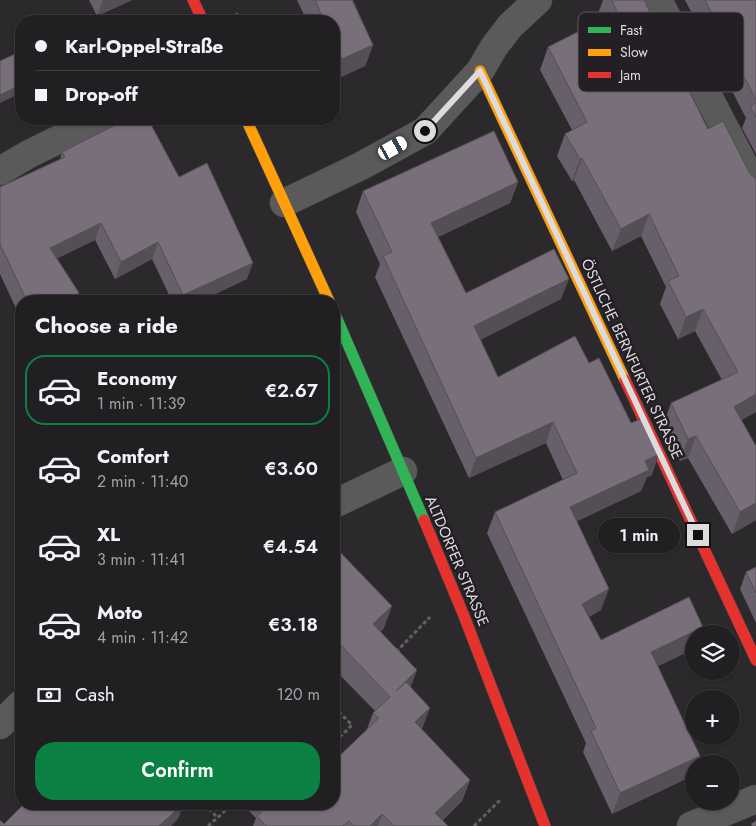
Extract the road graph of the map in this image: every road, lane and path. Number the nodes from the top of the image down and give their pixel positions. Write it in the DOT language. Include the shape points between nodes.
graph roads {
  1 [pos="193,0"];
  2 [pos="538,0"];
  3 [pos="658,0"];
  4 [pos="664,12"];
  5 [pos="200,15"];
  6 [pos="480,71"];
  7 [pos="706,92"];
  8 [pos="88,125"];
  9 [pos="249,125"];
  10 [pos="0,170"];
  11 [pos="756,188"];
  12 [pos="284,203"];
  13 [pos="326,295"];
  14 [pos="340,326"];
  15 [pos="403,471"];
  16 [pos="340,501"];
  17 [pos="433,615"];
  18 [pos="389,658"];
  19 [pos="756,660"];
  20 [pos="15,710"];
  21 [pos="340,713"];
  22 [pos="0,724"];
  23 [pos="340,736"];
  24 [pos="505,795"];
  25 [pos="756,799"];
  26 [pos="210,810"];
  27 [pos="225,810"];
  28 [pos="217,817"];
  29 [pos="210,825"];
  30 [pos="474,826"];
  31 [pos="545,826"];
  32 [pos="691,826"];
  1 -- 5 [label="main road"];
  2 -- 6 [label="street" via="510,26"];
  3 -- 4 [label="street"];
  6 -- 12 [label="street" via="425,131"];
  6 -- 19 [label="main road, ÖSTLICHE BERNFURTER STRASSE"];
  7 -- 11 [label="street"];
  8 -- 10 [label="street"];
  9 -- 12 [label="main road"];
  12 -- 13 [label="main road"];
  14 -- 15 [label="main road, ALTDORFER STRASSE"];
  15 -- 16 [label="street"];
  15 -- 31 [label="main road, ALTDORFER STRASSE" via="493,688"];
  17 -- 18 [label="path"];
  20 -- 22 [label="street"];
  21 -- 23 [label="path" via="352,725"];
  24 -- 30 [label="path"];
  25 -- 32 [label="street"];
  26 -- 28 [label="path"];
  27 -- 28 [label="path"];
  28 -- 29 [label="path"];
}
